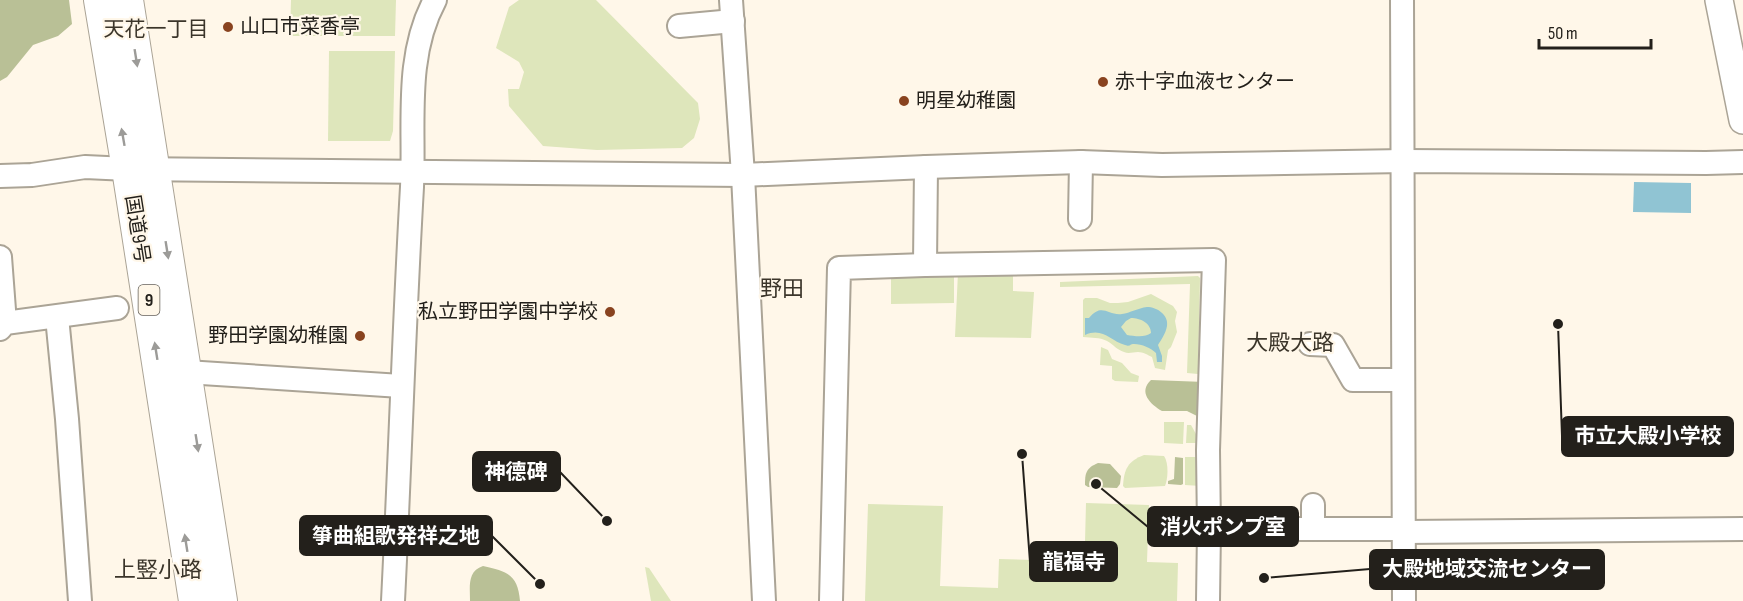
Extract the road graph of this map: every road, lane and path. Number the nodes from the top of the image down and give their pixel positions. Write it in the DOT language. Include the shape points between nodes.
graph roads {
  1 [pos="100,0"];
  2 [pos="127,0"];
  3 [pos="435,0"];
  4 [pos="1402,0"];
  5 [pos="1719,0"];
  6 [pos="732,10"];
  7 [pos="679,26"];
  8 [pos="1743,120"];
  9 [pos="1404,161"];
  10 [pos="1081,162"];
  11 [pos="1743,162"];
  12 [pos="926,167"];
  13 [pos="141,169"];
  14 [pos="412,171"];
  15 [pos="744,175"];
  16 [pos="0,177"];
  17 [pos="1080,219"];
  18 [pos="0,257"];
  19 [pos="924,265"];
  20 [pos="117,308"];
  21 [pos="57,317"];
  22 [pos="3,326"];
  23 [pos="1310,344"];
  24 [pos="186,372"];
  25 [pos="1402,380"];
  26 [pos="401,387"];
  27 [pos="1313,505"];
  28 [pos="1209,529"];
  29 [pos="1313,529"];
  30 [pos="1743,529"];
  31 [pos="1404,530"];
  32 [pos="80,601"];
  33 [pos="195,601"];
  34 [pos="221,601"];
  35 [pos="393,601"];
  36 [pos="764,601"];
  37 [pos="831,601"];
  38 [pos="1208,601"];
  39 [pos="1404,601"];
  13 -- 1 [label="highway, 国道9号 / 9, one-way"];
  2 -- 13 [label="highway, 国道9号 / 9, one-way"];
  3 -- 14 [label="street" via="417,47"];
  4 -- 9 [label="street"];
  5 -- 8 [label="main road"];
  6 -- 7 [label="street"];
  6 -- 15 [label="street"];
  9 -- 10 [label="street" via="1162,165"];
  9 -- 11 [label="street"];
  9 -- 25 [label="street"];
  10 -- 12 [label="street"];
  10 -- 17 [label="street"];
  12 -- 15 [label="street"];
  12 -- 19 [label="street"];
  13 -- 14 [label="street"];
  13 -- 16 [label="street" via="85,167"];
  13 -- 24 [label="highway, 国道9号 / 9, one-way"];
  33 -- 13 [label="highway, 国道9号 / 9, one-way"];
  14 -- 15 [label="street"];
  14 -- 26 [label="street"];
  15 -- 36 [label="street"];
  18 -- 22 [label="street"];
  19 -- 28 [label="street" via="1215,260"];
  19 -- 37 [label="street" via="839,268"];
  20 -- 21 [label="street"];
  21 -- 22 [label="street"];
  21 -- 32 [label="street"];
  23 -- 25 [label="street" via="1332,345 1353,380"];
  24 -- 26 [label="street"];
  24 -- 34 [label="highway, 国道9号 / 9, one-way"];
  25 -- 31 [label="street"];
  26 -- 35 [label="street"];
  27 -- 29 [label="street"];
  28 -- 29 [label="street"];
  28 -- 38 [label="street"];
  29 -- 31 [label="street"];
  30 -- 31 [label="street"];
  31 -- 39 [label="street"];
}
